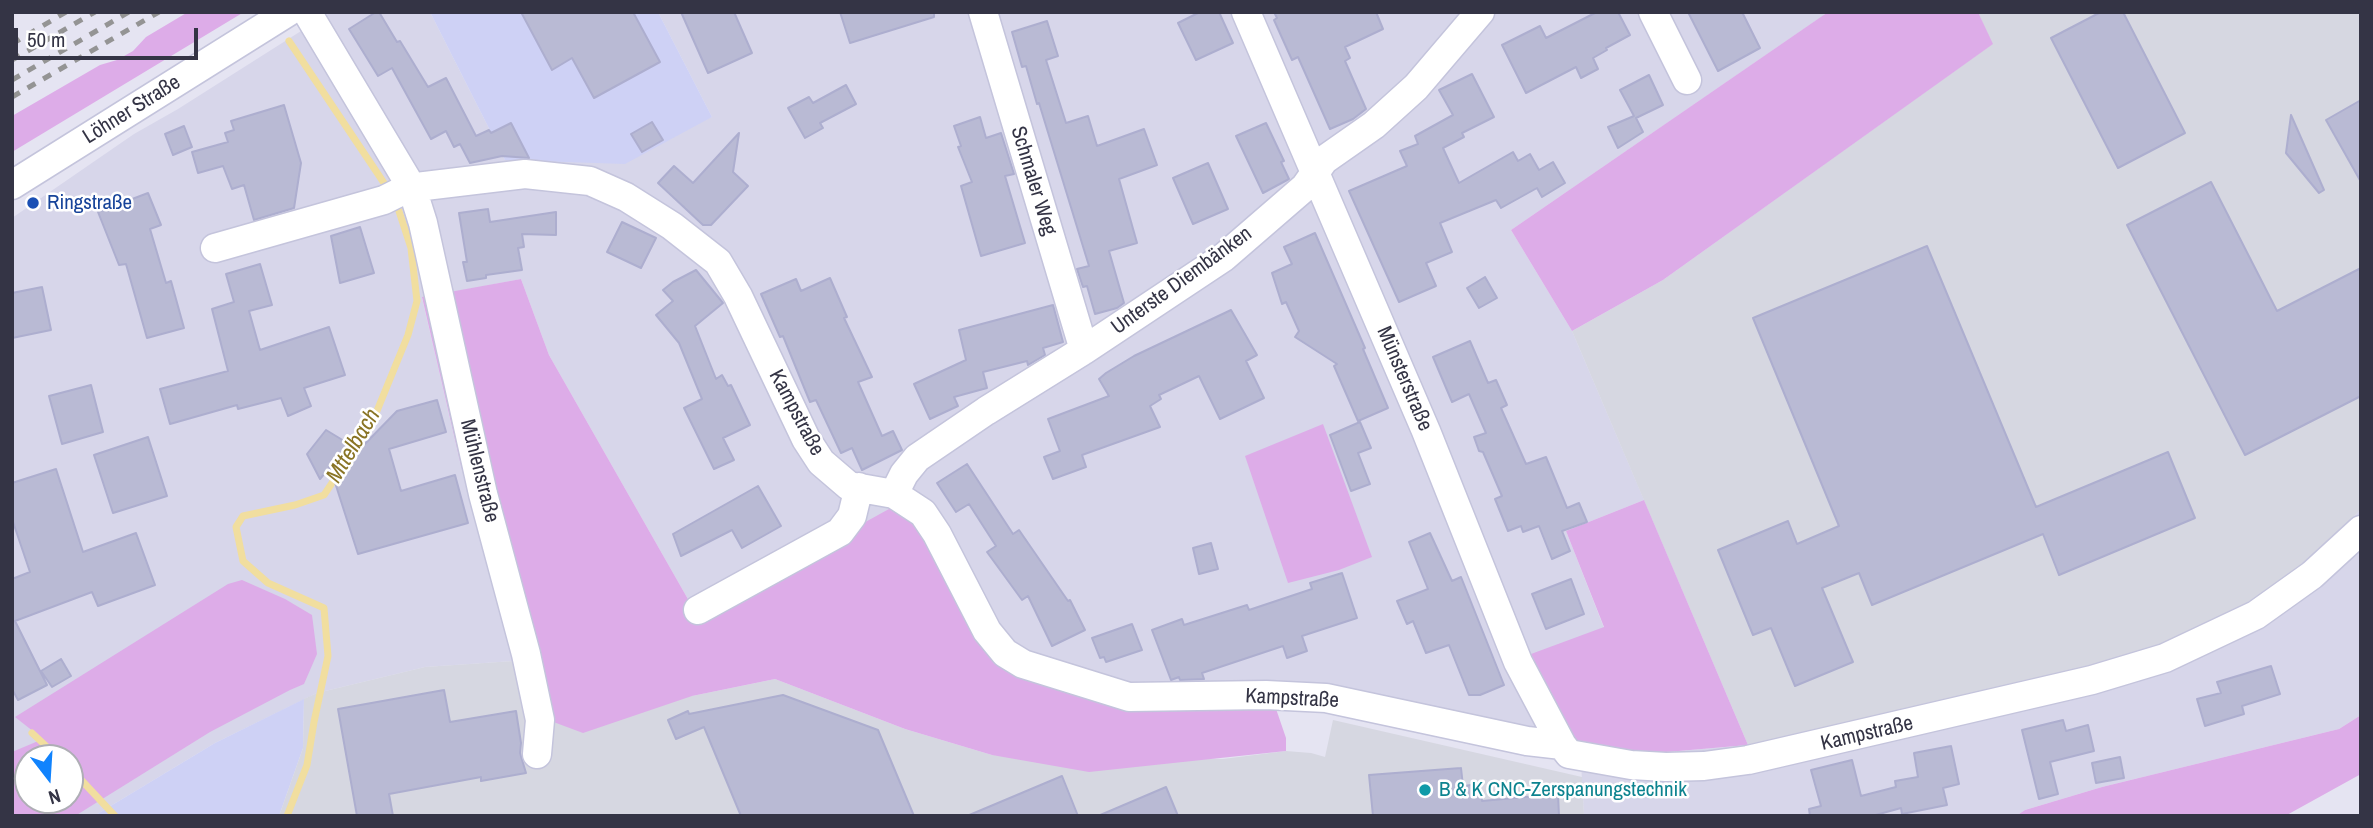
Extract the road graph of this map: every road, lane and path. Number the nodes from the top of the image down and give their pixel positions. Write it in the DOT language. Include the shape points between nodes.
graph roads {
  1 [pos="288,12"];
  2 [pos="307,12"];
  3 [pos="983,12"];
  4 [pos="1246,12"];
  5 [pos="1480,12"];
  6 [pos="1653,12"];
  7 [pos="1687,80"];
  8 [pos="1315,171"];
  9 [pos="12,185"];
  10 [pos="401,192"];
  11 [pos="215,248"];
  12 [pos="1084,350"];
  13 [pos="859,487"];
  14 [pos="894,494"];
  15 [pos="2361,530"];
  16 [pos="698,610"];
  17 [pos="1562,745"];
  18 [pos="537,754"];
  1 -- 9 [label="street, Löhner Straße"];
  2 -- 10 [label="street, Mühlenstraße"];
  3 -- 12 [label="street, Schmaler Weg"];
  4 -- 8 [label="street, Münsterstraße"];
  5 -- 8 [label="street, Unterste Diembänken" via="1416,87"];
  6 -- 7 [label="street"];
  8 -- 12 [label="street, Unterste Diembänken" via="1305,187 1224,257"];
  8 -- 17 [label="street, Münsterstraße" via="1426,430 1518,662"];
  10 -- 11 [label="street"];
  10 -- 13 [label="street, Kampstraße" via="525,174 590,181 672,226 718,262 821,463 849,486"];
  10 -- 18 [label="street, Mühlenstraße" via="424,223 483,494 526,653 540,720"];
  12 -- 14 [label="street, Unterste Diembänken" via="917,458"];
  13 -- 14 [label="street, Kampstraße"];
  13 -- 16 [label="street" via="852,516 841,532"];
  14 -- 17 [label="street, Kampstraße" via="923,513 987,631 1023,664 1129,697 1326,698"];
  15 -- 17 [label="street, Kampstraße" via="2312,575 2256,615 2165,658 2092,680 1799,750 1704,766 1631,765 1569,754"];
}
